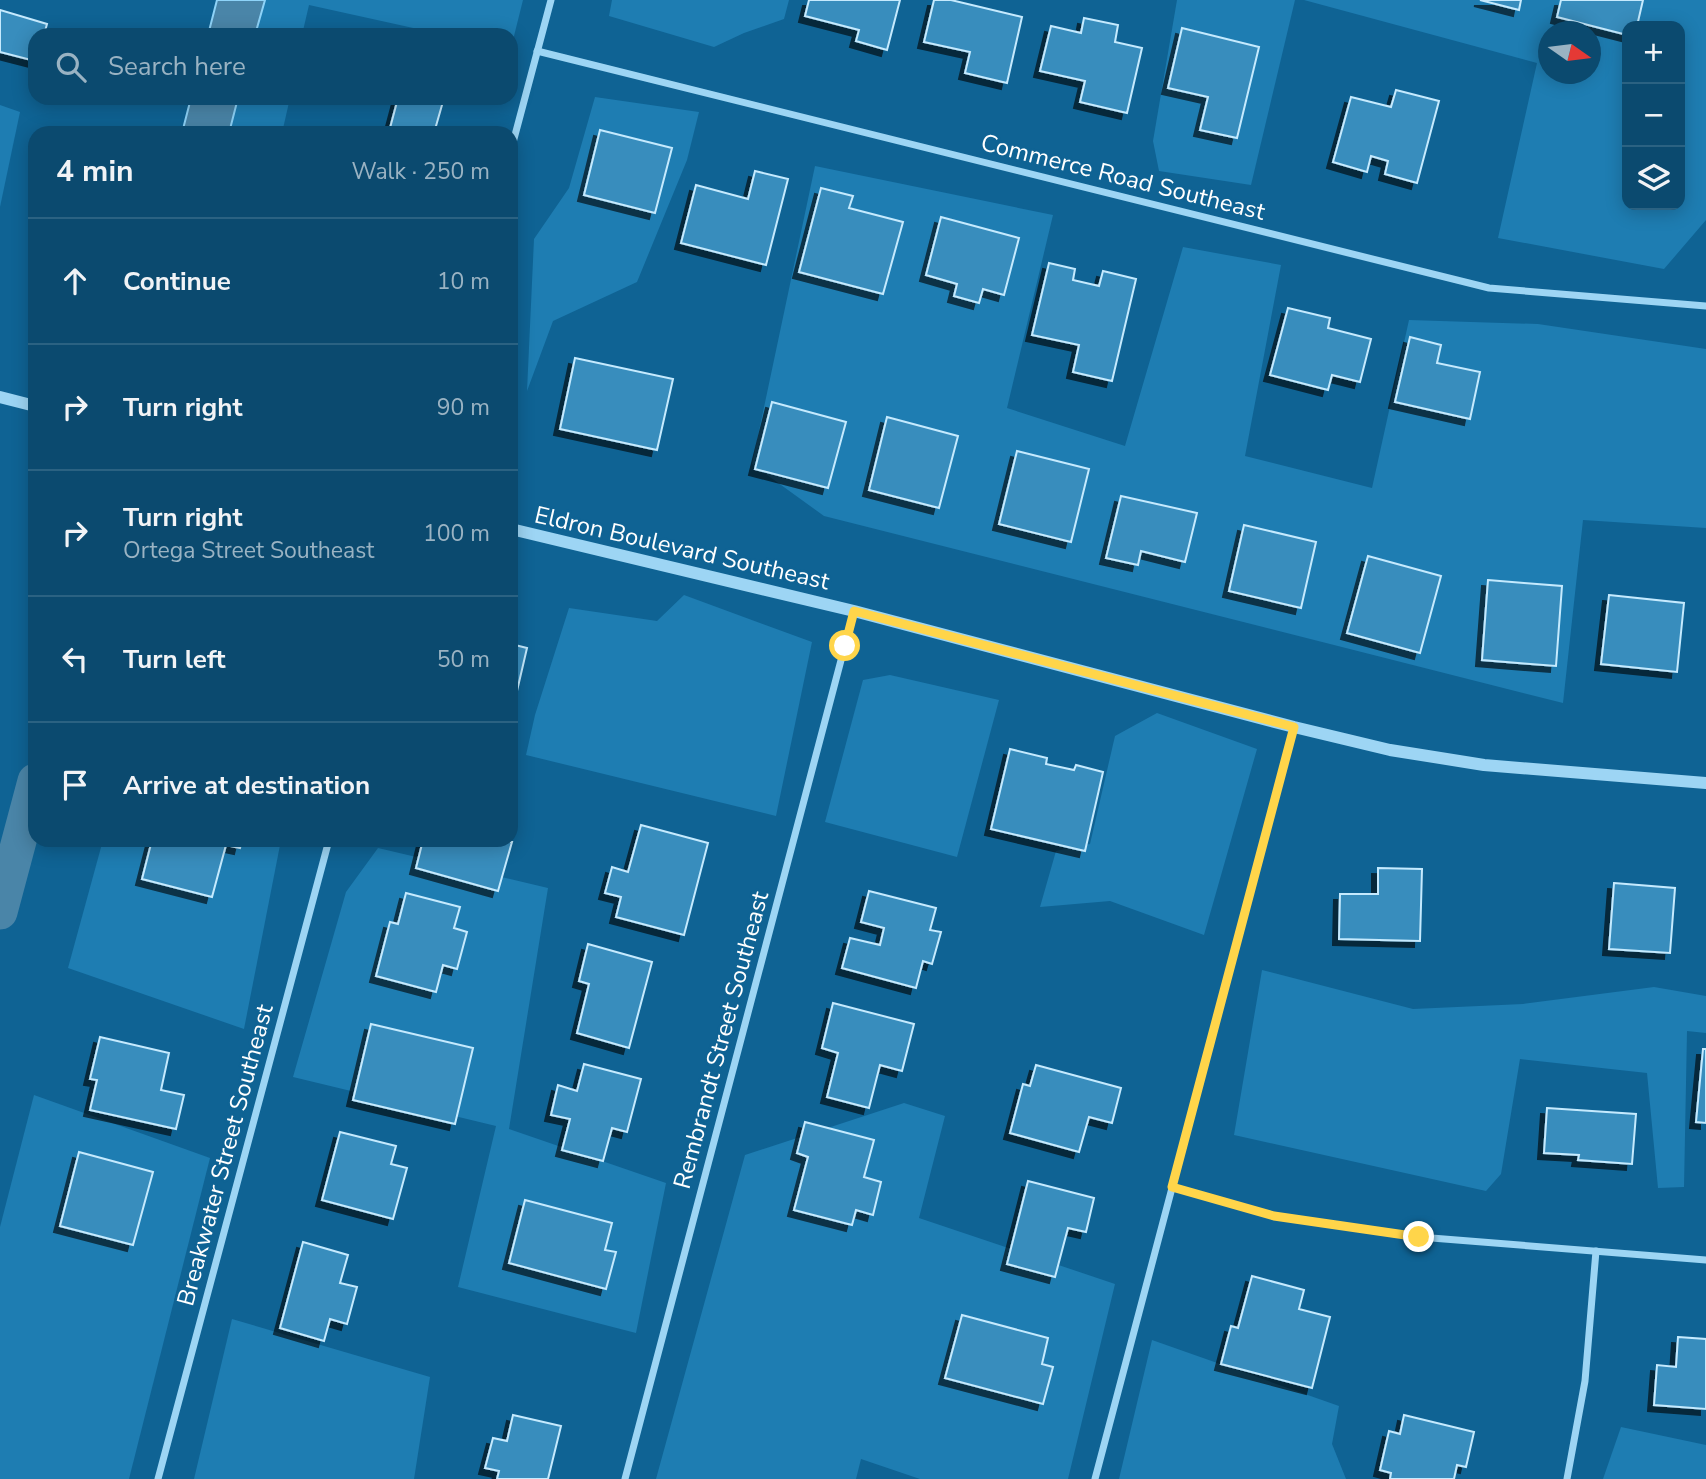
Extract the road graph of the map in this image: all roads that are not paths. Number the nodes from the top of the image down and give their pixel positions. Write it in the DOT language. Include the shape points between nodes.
graph roads {
  1 [pos="551,0"];
  2 [pos="537,51"];
  3 [pos="517,126"];
  4 [pos="1706,306"];
  5 [pos="0,397"];
  6 [pos="28,404"];
  7 [pos="518,531"];
  8 [pos="854,611"];
  9 [pos="1294,727"];
  10 [pos="1706,783"];
  11 [pos="327,847"];
  12 [pos="1172,1187"];
  13 [pos="1596,1251"];
  14 [pos="1706,1260"];
  15 [pos="158,1479"];
  16 [pos="625,1479"];
  17 [pos="1095,1479"];
  18 [pos="1567,1479"];
  1 -- 2 [label="street"];
  2 -- 3 [label="street"];
  2 -- 4 [label="street, Commerce Road Southeast" via="1489,288"];
  5 -- 6 [label="street"];
  7 -- 8 [label="street, Eldron Boulevard Southeast"];
  8 -- 9 [label="street, Eldron Boulevard Southeast"];
  8 -- 16 [label="street, Rembrandt Street Southeast"];
  9 -- 10 [label="street, Eldron Boulevard Southeast" via="1390,750 1484,765"];
  9 -- 12 [label="street"];
  11 -- 15 [label="street, Breakwater Street Southeast"];
  12 -- 13 [label="street" via="1287,1218 1419,1237"];
  12 -- 17 [label="street"];
  13 -- 14 [label="street"];
  13 -- 18 [label="street" via="1585,1381"];
}
